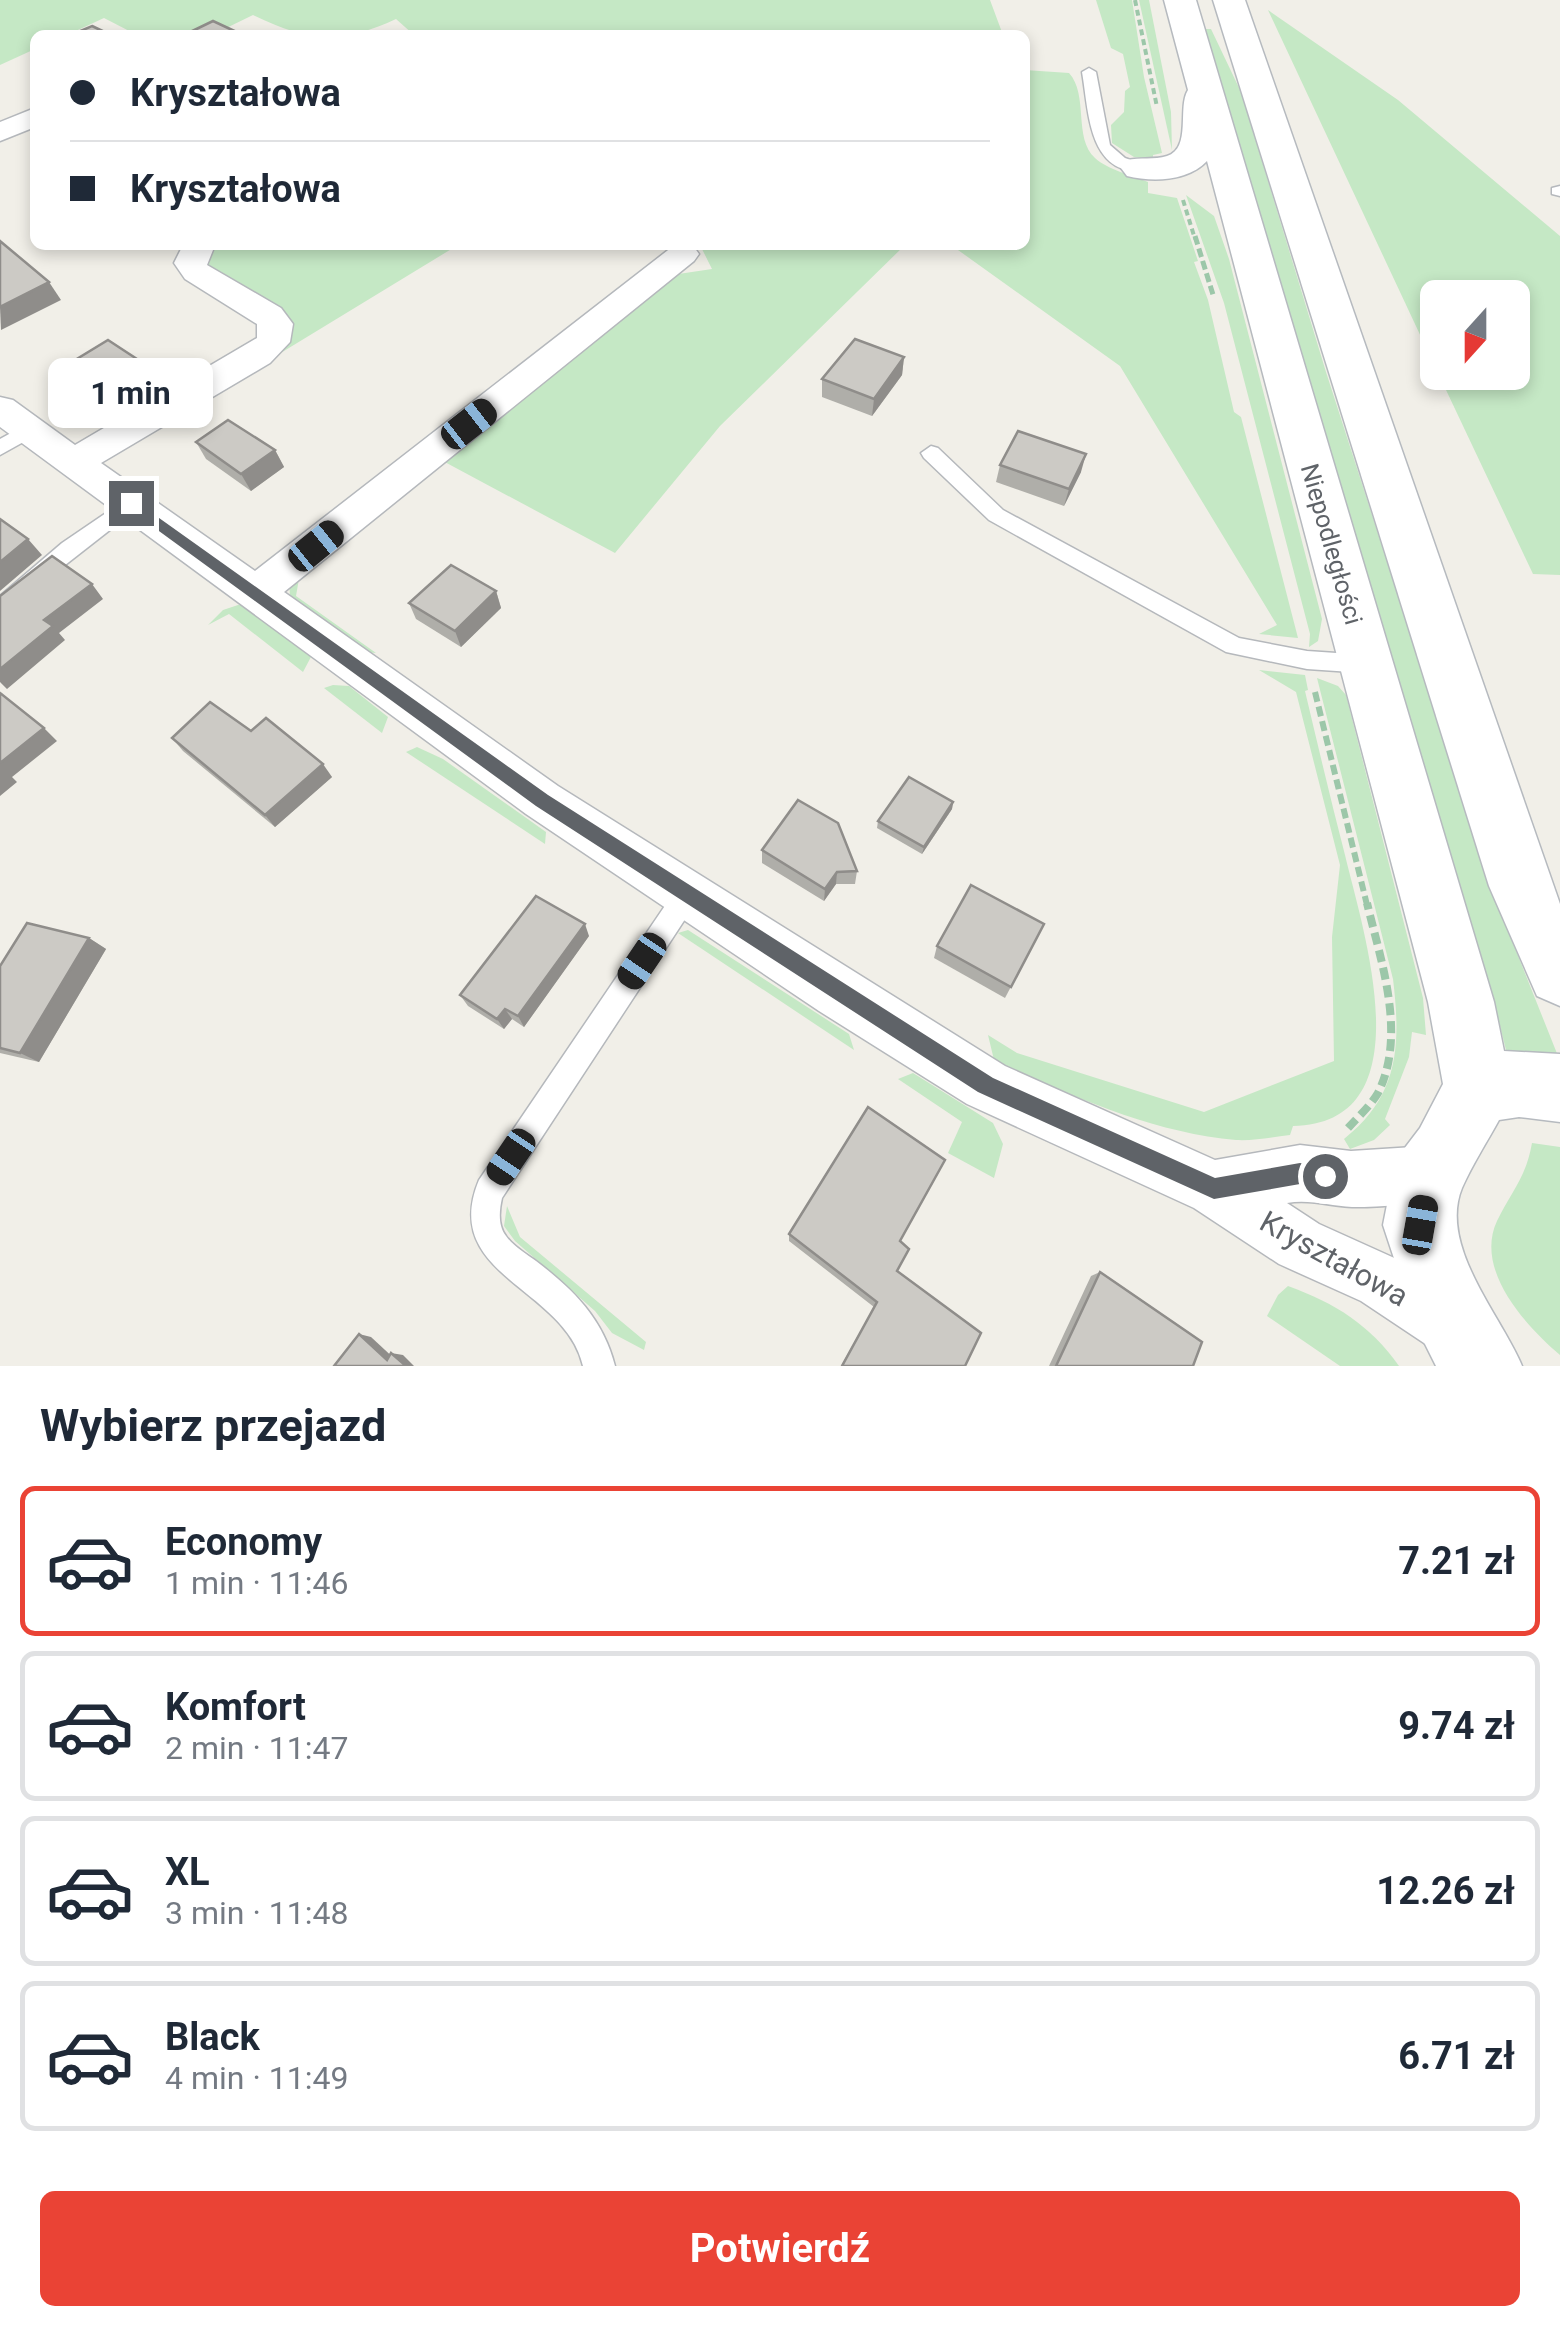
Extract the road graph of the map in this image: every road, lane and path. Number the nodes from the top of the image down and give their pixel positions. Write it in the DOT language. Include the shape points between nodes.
graph roads {
  1 [pos="1180,0"];
  2 [pos="1229,0"];
  3 [pos="1088,72"];
  4 [pos="1202,78"];
  5 [pos="30,119"];
  6 [pos="0,134"];
  7 [pos="1140,168"];
  8 [pos="1246,241"];
  9 [pos="196,250"];
  10 [pos="683,254"];
  11 [pos="10,429"];
  12 [pos="931,453"];
  13 [pos="74,462"];
  14 [pos="131,503"];
  15 [pos="254,594"];
  16 [pos="0,608"];
  17 [pos="1366,664"];
  18 [pos="686,896"];
  19 [pos="1560,974"];
  20 [pos="1478,1088"];
  21 [pos="1560,1088"];
  22 [pos="1429,1174"];
  23 [pos="1214,1188"];
  24 [pos="1469,1347"];
  25 [pos="599,1366"];
  1 -- 4 [label="main road, Niepodległości"];
  2 -- 19 [label="main road" via="1520,886"];
  3 -- 7 [label="lane" via="1103,147"];
  4 -- 7 [label="main road" via="1195,154 1179,167"];
  4 -- 8 [label="main road, Niepodległości"];
  5 -- 6 [label="street"];
  7 -- 8 [label="main road" via="1214,199"];
  8 -- 17 [label="main road, Niepodległości"];
  9 -- 13 [label="street" via="190,263 196,272 269,316 276,324 273,342"];
  10 -- 15 [label="street"];
  11 -- 13 [label="street, Kryształowa"];
  12 -- 17 [label="lane" via="996,515 1234,646"];
  13 -- 14 [label="street, Kryształowa"];
  14 -- 15 [label="street, Kryształowa"];
  14 -- 16 [label="lane"];
  15 -- 18 [label="street, Kryształowa"];
  17 -- 20 [label="main road, Niepodległości" via="1461,1002"];
  18 -- 23 [label="street, Kryształowa" via="986,1085"];
  18 -- 25 [label="lane" via="489,1190 482,1211 496,1248 585,1326"];
  20 -- 21 [label="main road"];
  20 -- 22 [label="main road"];
  22 -- 23 [label="street, Kryształowa" via="1300,1174"];
  22 -- 24 [label="main road" via="1420,1225"];
  23 -- 24 [label="street, Kryształowa" via="1299,1244 1381,1281"];
}
